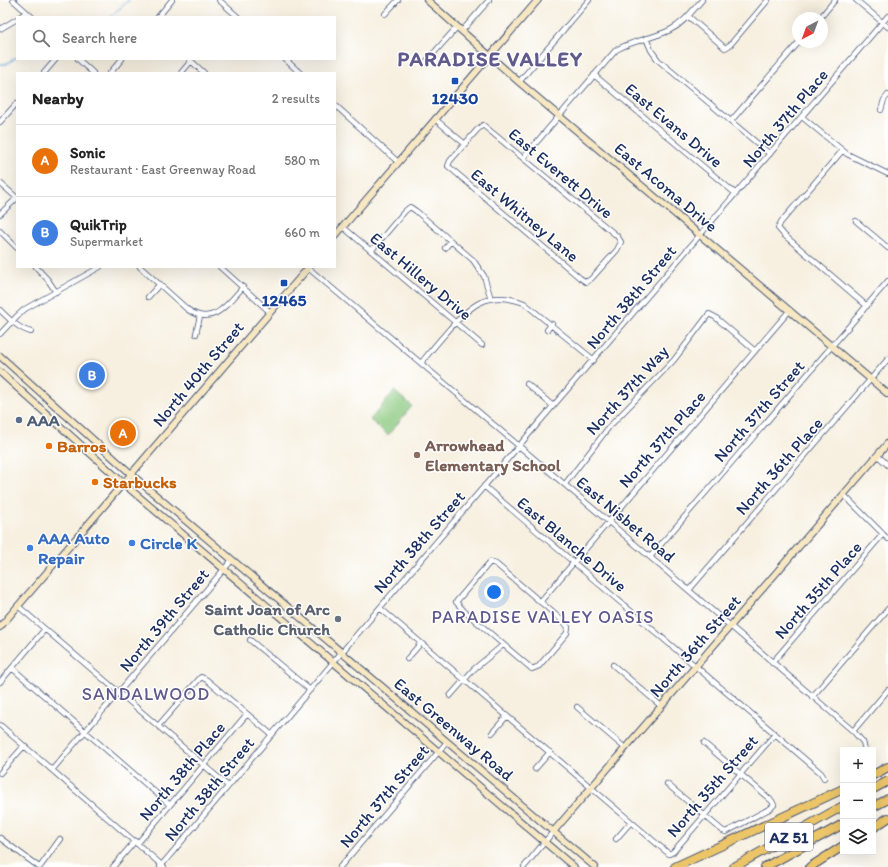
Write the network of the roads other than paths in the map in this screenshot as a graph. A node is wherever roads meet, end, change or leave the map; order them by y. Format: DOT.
graph roads {
  1 [pos="13,0"];
  2 [pos="172,0"];
  3 [pos="219,0"];
  4 [pos="398,0"];
  5 [pos="427,0"];
  6 [pos="489,0"];
  7 [pos="538,0"];
  8 [pos="589,0"];
  9 [pos="702,0"];
  10 [pos="768,0"];
  11 [pos="835,0"];
  12 [pos="856,0"];
  13 [pos="26,12"];
  14 [pos="825,12"];
  15 [pos="385,14"];
  16 [pos="21,16"];
  17 [pos="31,16"];
  18 [pos="159,16"];
  19 [pos="237,16"];
  20 [pos="688,16"];
  21 [pos="888,16"];
  22 [pos="16,21"];
  23 [pos="883,22"];
  24 [pos="888,27"];
  25 [pos="0,29"];
  26 [pos="459,29"];
  27 [pos="646,38"];
  28 [pos="794,48"];
  29 [pos="489,56"];
  30 [pos="55,60"];
  31 [pos="79,60"];
  32 [pos="121,60"];
  33 [pos="190,60"];
  34 [pos="286,60"];
  35 [pos="425,63"];
  36 [pos="45,72"];
  37 [pos="92,72"];
  38 [pos="111,72"];
  39 [pos="182,72"];
  40 [pos="203,72"];
  41 [pos="299,72"];
  42 [pos="594,75"];
  43 [pos="519,82"];
  44 [pos="888,95"];
  45 [pos="16,104"];
  46 [pos="336,106"];
  47 [pos="881,110"];
  48 [pos="559,116"];
  49 [pos="802,117"];
  50 [pos="435,119"];
  51 [pos="732,121"];
  52 [pos="0,122"];
  53 [pos="465,144"];
  54 [pos="842,151"];
  55 [pos="770,154"];
  56 [pos="523,158"];
  57 [pos="398,162"];
  58 [pos="888,174"];
  59 [pos="0,183"];
  60 [pos="736,194"];
  61 [pos="16,197"];
  62 [pos="16,199"];
  63 [pos="0,214"];
  64 [pos="856,221"];
  65 [pos="343,227"];
  66 [pos="0,231"];
  67 [pos="336,235"];
  68 [pos="700,235"];
  69 [pos="451,241"];
  70 [pos="16,247"];
  71 [pos="445,248"];
  72 [pos="888,248"];
  73 [pos="371,251"];
  74 [pos="37,268"];
  75 [pos="98,268"];
  76 [pos="141,268"];
  77 [pos="221,268"];
  78 [pos="307,268"];
  79 [pos="309,268"];
  80 [pos="586,282"];
  81 [pos="888,282"];
  82 [pos="160,284"];
  83 [pos="243,287"];
  84 [pos="56,292"];
  85 [pos="148,297"];
  86 [pos="491,299"];
  87 [pos="867,306"];
  88 [pos="0,310"];
  89 [pos="790,310"];
  90 [pos="270,312"];
  91 [pos="200,316"];
  92 [pos="12,321"];
  93 [pos="455,322"];
  94 [pos="552,324"];
  95 [pos="547,330"];
  96 [pos="31,332"];
  97 [pos="0,334"];
  98 [pos="196,334"];
  99 [pos="482,345"];
  100 [pos="832,346"];
  101 [pos="755,351"];
  102 [pos="0,356"];
  103 [pos="594,360"];
  104 [pos="888,360"];
  105 [pos="421,363"];
  106 [pos="0,372"];
  107 [pos="871,380"];
  108 [pos="527,384"];
  109 [pos="888,394"];
  110 [pos="553,406"];
  111 [pos="888,443"];
  112 [pos="519,446"];
  113 [pos="877,455"];
  114 [pos="888,465"];
  115 [pos="131,475"];
  116 [pos="124,484"];
  117 [pos="565,484"];
  118 [pos="484,486"];
  119 [pos="844,494"];
  120 [pos="609,522"];
  121 [pos="883,534"];
  122 [pos="888,539"];
  123 [pos="650,557"];
  124 [pos="232,560"];
  125 [pos="574,563"];
  126 [pos="224,569"];
  127 [pos="689,590"];
  128 [pos="540,602"];
  129 [pos="18,606"];
  130 [pos="380,608"];
  131 [pos="888,609"];
  132 [pos="294,612"];
  133 [pos="286,622"];
  134 [pos="0,627"];
  135 [pos="730,627"];
  136 [pos="45,629"];
  137 [pos="250,640"];
  138 [pos="421,643"];
  139 [pos="503,644"];
  140 [pos="342,652"];
  141 [pos="407,659"];
  142 [pos="334,662"];
  143 [pos="772,663"];
  144 [pos="612,665"];
  145 [pos="696,666"];
  146 [pos="12,668"];
  147 [pos="464,679"];
  148 [pos="0,682"];
  149 [pos="310,690"];
  150 [pos="888,691"];
  151 [pos="119,693"];
  152 [pos="450,696"];
  153 [pos="812,697"];
  154 [pos="661,706"];
  155 [pos="577,707"];
  156 [pos="247,714"];
  157 [pos="507,716"];
  158 [pos="0,725"];
  159 [pos="158,726"];
  160 [pos="853,731"];
  161 [pos="86,732"];
  162 [pos="492,733"];
  163 [pos="775,734"];
  164 [pos="272,735"];
  165 [pos="447,742"];
  166 [pos="704,742"];
  167 [pos="24,746"];
  168 [pos="864,747"];
  169 [pos="625,748"];
  170 [pos="439,751"];
  171 [pos="550,752"];
  172 [pos="204,765"];
  173 [pos="888,767"];
  174 [pos="535,769"];
  175 [pos="52,770"];
  176 [pos="0,773"];
  177 [pos="876,773"];
  178 [pos="740,774"];
  179 [pos="824,778"];
  180 [pos="888,781"];
  181 [pos="667,784"];
  182 [pos="228,786"];
  183 [pos="876,787"];
  184 [pos="591,788"];
  185 [pos="840,790"];
  186 [pos="888,799"];
  187 [pos="170,805"];
  188 [pos="876,806"];
  189 [pos="840,808"];
  190 [pos="704,816"];
  191 [pos="888,818"];
  192 [pos="631,822"];
  193 [pos="840,826"];
  194 [pos="876,826"];
  195 [pos="553,832"];
  196 [pos="0,838"];
  197 [pos="60,839"];
  198 [pos="616,839"];
  199 [pos="545,841"];
  200 [pos="136,842"];
  201 [pos="840,848"];
  202 [pos="162,866"];
  203 [pos="39,867"];
  204 [pos="113,867"];
  205 [pos="340,867"];
  206 [pos="524,867"];
  207 [pos="574,867"];
  208 [pos="595,867"];
  209 [pos="675,867"];
  210 [pos="734,867"];
  211 [pos="765,867"];
  212 [pos="810,867"];
  1 -- 13 [label="street"];
  2 -- 18 [label="street"];
  3 -- 19 [label="street"];
  4 -- 15 [label="street"];
  5 -- 26 [label="main road, East Acoma Drive"];
  6 -- 26 [label="street"];
  7 -- 29 [label="main road"];
  8 -- 43 [label="street"];
  9 -- 20 [label="street"];
  10 -- 20 [label="street"];
  11 -- 14 [label="street"];
  12 -- 23 [label="street"];
  13 -- 16 [label="street"];
  13 -- 17 [label="street"];
  20 -- 27 [label="street"];
  21 -- 23 [label="street, North 37th Place"];
  22 -- 25 [label="street"];
  23 -- 24 [label="street"];
  23 -- 49 [label="street, North 37th Place"];
  26 -- 29 [label="main road, East Acoma Drive"];
  26 -- 35 [label="street"];
  27 -- 42 [label="street"];
  27 -- 51 [label="street"];
  28 -- 51 [label="street"];
  29 -- 43 [label="main road, East Acoma Drive"];
  29 -- 50 [label="main road"];
  30 -- 36 [label="street"];
  31 -- 37 [label="street"];
  32 -- 38 [label="street"];
  33 -- 39 [label="street"];
  33 -- 40 [label="street"];
  34 -- 41 [label="street"];
  42 -- 48 [label="street"];
  42 -- 60 [label="street, East Evans Drive"];
  43 -- 48 [label="main road, East Acoma Drive"];
  44 -- 47 [label="street"];
  45 -- 52 [label="street"];
  46 -- 57 [label="street"];
  48 -- 56 [label="street"];
  48 -- 68 [label="main road, East Acoma Drive"];
  49 -- 54 [label="street"];
  49 -- 55 [label="street, North 37th Place"];
  50 -- 53 [label="street"];
  50 -- 57 [label="main road"];
  51 -- 55 [label="street"];
  53 -- 56 [label="street, East Everett Drive"];
  53 -- 80 [label="street, East Whitney Lane"];
  54 -- 58 [label="street"];
  54 -- 87 [label="street"];
  55 -- 60 [label="street, North 37th Place"];
  56 -- 80 [label="street, East Everett Drive"];
  57 -- 65 [label="main road"];
  59 -- 61 [label="street"];
  60 -- 68 [label="street, North 37th Place"];
  62 -- 63 [label="street"];
  64 -- 72 [label="street"];
  65 -- 67 [label="main road"];
  65 -- 73 [label="street, East Hillery Drive"];
  66 -- 70 [label="street"];
  68 -- 89 [label="main road, East Acoma Drive"];
  68 -- 103 [label="street, North 38th Street"];
  69 -- 71 [label="street"];
  69 -- 73 [label="street"];
  69 -- 86 [label="street"];
  73 -- 93 [label="street, East Hillery Drive"];
  74 -- 84 [label="street"];
  75 -- 84 [label="street"];
  76 -- 82 [label="street"];
  77 -- 83 [label="street"];
  78 -- 90 [label="main road, North 40th Street"];
  79 -- 105 [label="street, East Nisbet Road"];
  81 -- 87 [label="street, North 37th Street"];
  82 -- 85 [label="street"];
  82 -- 91 [label="street"];
  83 -- 90 [label="street"];
  83 -- 91 [label="street"];
  84 -- 92 [label="street"];
  86 -- 93 [label="street"];
  86 -- 94 [label="street"];
  87 -- 100 [label="street, North 37th Street"];
  88 -- 92 [label="street"];
  89 -- 100 [label="main road, East Acoma Drive"];
  89 -- 101 [label="street, North 37th Place"];
  90 -- 115 [label="main road, North 40th Street"];
  91 -- 98 [label="street"];
  92 -- 96 [label="street"];
  92 -- 97 [label="street"];
  93 -- 99 [label="street, East Hillery Drive"];
  93 -- 105 [label="street"];
  94 -- 95 [label="street"];
  94 -- 103 [label="street"];
  100 -- 107 [label="main road, East Acoma Drive"];
  100 -- 123 [label="street, North 37th Street"];
  101 -- 117 [label="street, North 37th Way"];
  101 -- 120 [label="street, North 37th Place"];
  102 -- 115 [label="main road, East Greenway Road"];
  103 -- 110 [label="street, North 38th Street"];
  104 -- 107 [label="street, North 36th Place"];
  105 -- 112 [label="street, East Nisbet Road"];
  106 -- 116 [label="main road, East Greenway Road"];
  107 -- 109 [label="main road, East Acoma Drive"];
  107 -- 127 [label="street, North 36th Place"];
  108 -- 110 [label="street"];
  110 -- 112 [label="street, North 38th Street"];
  111 -- 113 [label="main road, North 36th Street"];
  112 -- 117 [label="street, East Nisbet Road"];
  112 -- 118 [label="street, North 38th Street"];
  113 -- 114 [label="street"];
  113 -- 119 [label="main road, North 36th Street"];
  115 -- 116 [label="main road, North 40th Street"];
  115 -- 124 [label="main road, East Greenway Road"];
  116 -- 126 [label="main road, East Greenway Road"];
  116 -- 129 [label="main road, North 40th Street"];
  117 -- 120 [label="street, East Nisbet Road"];
  118 -- 125 [label="street, East Blanche Drive"];
  118 -- 130 [label="street, North 38th Street"];
  119 -- 121 [label="street"];
  119 -- 135 [label="main road, North 36th Street"];
  120 -- 123 [label="street, East Nisbet Road"];
  120 -- 125 [label="street, North 37th Place"];
  121 -- 122 [label="street"];
  121 -- 143 [label="street, North 35th Place"];
  123 -- 127 [label="street, East Nisbet Road"];
  124 -- 126 [label="street, North 39th Street"];
  124 -- 132 [label="main road, East Greenway Road"];
  125 -- 128 [label="street, North 37th Place"];
  125 -- 145 [label="street, East Blanche Drive"];
  126 -- 133 [label="main road, East Greenway Road"];
  126 -- 151 [label="street, North 39th Street"];
  127 -- 135 [label="street, East Nisbet Road"];
  128 -- 139 [label="street"];
  128 -- 139 [label="street"];
  129 -- 134 [label="main road, North 40th Street"];
  129 -- 136 [label="street"];
  130 -- 138 [label="street"];
  130 -- 140 [label="street, North 38th Street"];
  131 -- 153 [label="street"];
  132 -- 133 [label="main road"];
  132 -- 140 [label="main road, East Greenway Road"];
  133 -- 142 [label="main road, East Greenway Road"];
  135 -- 143 [label="street, East Nisbet Road"];
  135 -- 145 [label="main road, North 36th Street"];
  136 -- 146 [label="street"];
  136 -- 151 [label="street"];
  137 -- 149 [label="street"];
  138 -- 141 [label="street"];
  138 -- 147 [label="street"];
  139 -- 147 [label="street"];
  140 -- 142 [label="street, North 38th Street"];
  140 -- 165 [label="main road, East Greenway Road"];
  142 -- 149 [label="street, North 38th Street"];
  142 -- 170 [label="main road, East Greenway Road"];
  143 -- 153 [label="street, East Nisbet Road"];
  144 -- 154 [label="street"];
  145 -- 154 [label="main road, North 36th Street"];
  145 -- 163 [label="street, East Blanche Drive"];
  146 -- 148 [label="street"];
  146 -- 161 [label="street"];
  147 -- 152 [label="street"];
  147 -- 157 [label="street"];
  149 -- 164 [label="street, North 38th Street"];
  150 -- 160 [label="street"];
  151 -- 159 [label="street"];
  151 -- 161 [label="street, North 39th Street"];
  153 -- 160 [label="street, East Nisbet Road"];
  154 -- 169 [label="main road, North 36th Street"];
  155 -- 169 [label="street"];
  156 -- 159 [label="street"];
  156 -- 164 [label="street"];
  156 -- 172 [label="street, North 38th Place"];
  157 -- 162 [label="street"];
  157 -- 171 [label="street"];
  158 -- 167 [label="street"];
  159 -- 172 [label="street"];
  160 -- 168 [label="street, East Nisbet Road"];
  161 -- 175 [label="street, North 39th Street"];
  161 -- 187 [label="street"];
  163 -- 178 [label="street, North 35th Street"];
  163 -- 179 [label="street, East Blanche Drive"];
  164 -- 182 [label="street, North 38th Street"];
  165 -- 170 [label="street, North 37th Street"];
  165 -- 195 [label="main road, East Greenway Road"];
  166 -- 178 [label="street"];
  167 -- 175 [label="street"];
  167 -- 176 [label="street"];
  169 -- 184 [label="main road, North 36th Street"];
  170 -- 199 [label="main road, East Greenway Road"];
  170 -- 205 [label="street, North 37th Street"];
  171 -- 174 [label="street"];
  171 -- 184 [label="street"];
  172 -- 182 [label="street"];
  172 -- 187 [label="street, North 38th Place"];
  173 -- 177 [label="highway"];
  175 -- 200 [label="street"];
  178 -- 190 [label="street, North 35th Street"];
  178 -- 190 [label="street"];
  180 -- 183 [label="highway"];
  181 -- 190 [label="street"];
  182 -- 202 [label="street, North 38th Street"];
  184 -- 192 [label="street"];
  184 -- 195 [label="main road, North 36th Street"];
  185 -- 209 [label="highway"];
  186 -- 188 [label="highway"];
  187 -- 200 [label="street, North 38th Place"];
  189 -- 210 [label="highway, AZ 51"];
  190 -- 192 [label="street, North 35th Street"];
  191 -- 194 [label="highway"];
  192 -- 198 [label="street"];
  193 -- 211 [label="highway, AZ 51"];
  195 -- 199 [label="street, North 36th Street"];
  195 -- 208 [label="main road, East Greenway Road"];
  196 -- 203 [label="street"];
  197 -- 203 [label="street"];
  199 -- 206 [label="street, North 36th Street"];
  199 -- 207 [label="main road, East Greenway Road"];
  200 -- 202 [label="street"];
  200 -- 204 [label="street, North 38th Place"];
  201 -- 212 [label="highway"];
}
